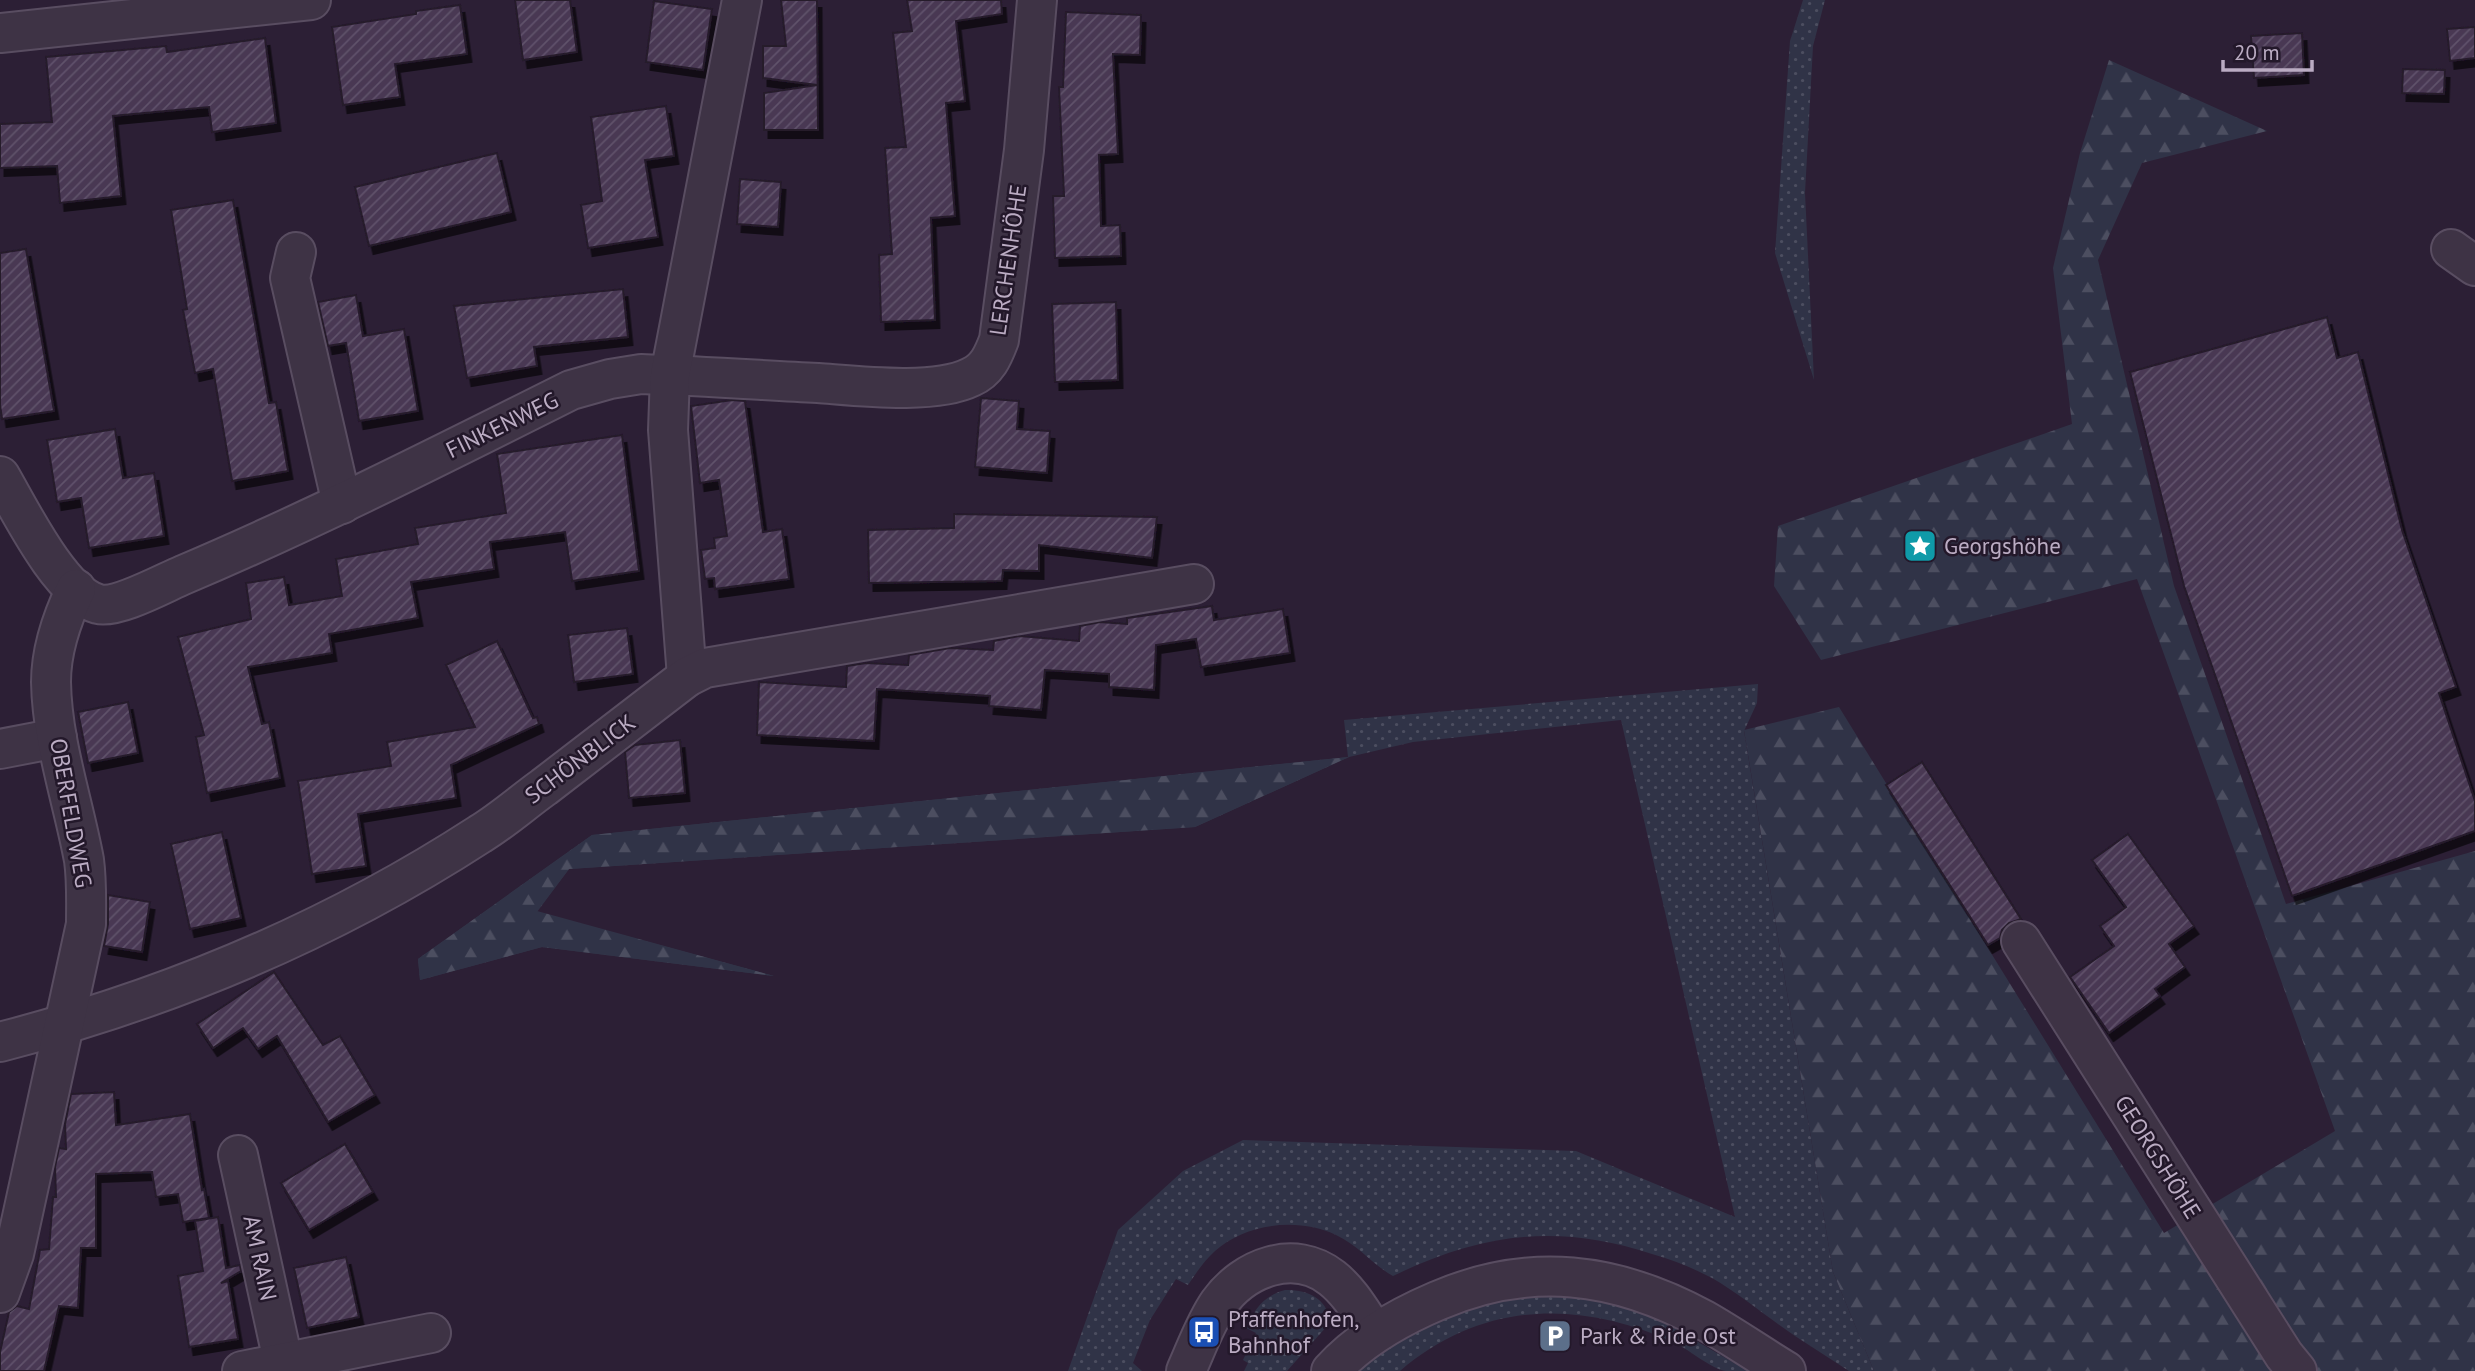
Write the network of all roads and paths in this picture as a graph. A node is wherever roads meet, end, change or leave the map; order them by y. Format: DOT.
graph roads {
  1 [pos="311,0"];
  2 [pos="742,0"];
  3 [pos="1037,0"];
  4 [pos="0,33"];
  5 [pos="296,252"];
  6 [pos="670,375"];
  7 [pos="0,476"];
  8 [pos="342,504"];
  9 [pos="1194,584"];
  10 [pos="76,589"];
  11 [pos="687,677"];
  12 [pos="57,738"];
  13 [pos="0,749"];
  14 [pos="2021,941"];
  15 [pos="64,1026"];
  16 [pos="0,1042"];
  17 [pos="238,1155"];
  18 [pos="0,1293"];
  19 [pos="430,1333"];
  20 [pos="1375,1333"];
  21 [pos="283,1361"];
  22 [pos="242,1371"];
  23 [pos="1186,1371"];
  24 [pos="1331,1371"];
  25 [pos="1786,1371"];
  26 [pos="2297,1371"];
  1 -- 4 [label="street"];
  2 -- 6 [label="street"];
  3 -- 6 [label="street, LERCHENHÖHE"];
  5 -- 8 [label="street"];
  6 -- 8 [label="street, FINKENWEG"];
  6 -- 11 [label="street"];
  7 -- 10 [label="street"];
  8 -- 10 [label="street, FINKENWEG"];
  9 -- 11 [label="street, SCHÖNBLICK"];
  10 -- 12 [label="street, OBERFELDWEG"];
  11 -- 15 [label="street, SCHÖNBLICK"];
  12 -- 13 [label="street"];
  12 -- 15 [label="street, OBERFELDWEG"];
  14 -- 26 [label="street, GEORGSHÖHE"];
  15 -- 16 [label="street, SCHÖNBLICK"];
  15 -- 18 [label="street, OBERFELDWEG"];
  17 -- 21 [label="street, AM RAIN"];
  19 -- 21 [label="street"];
  20 -- 23 [label="street"];
  20 -- 24 [label="street"];
  20 -- 25 [label="street"];
  21 -- 22 [label="street"];
}
